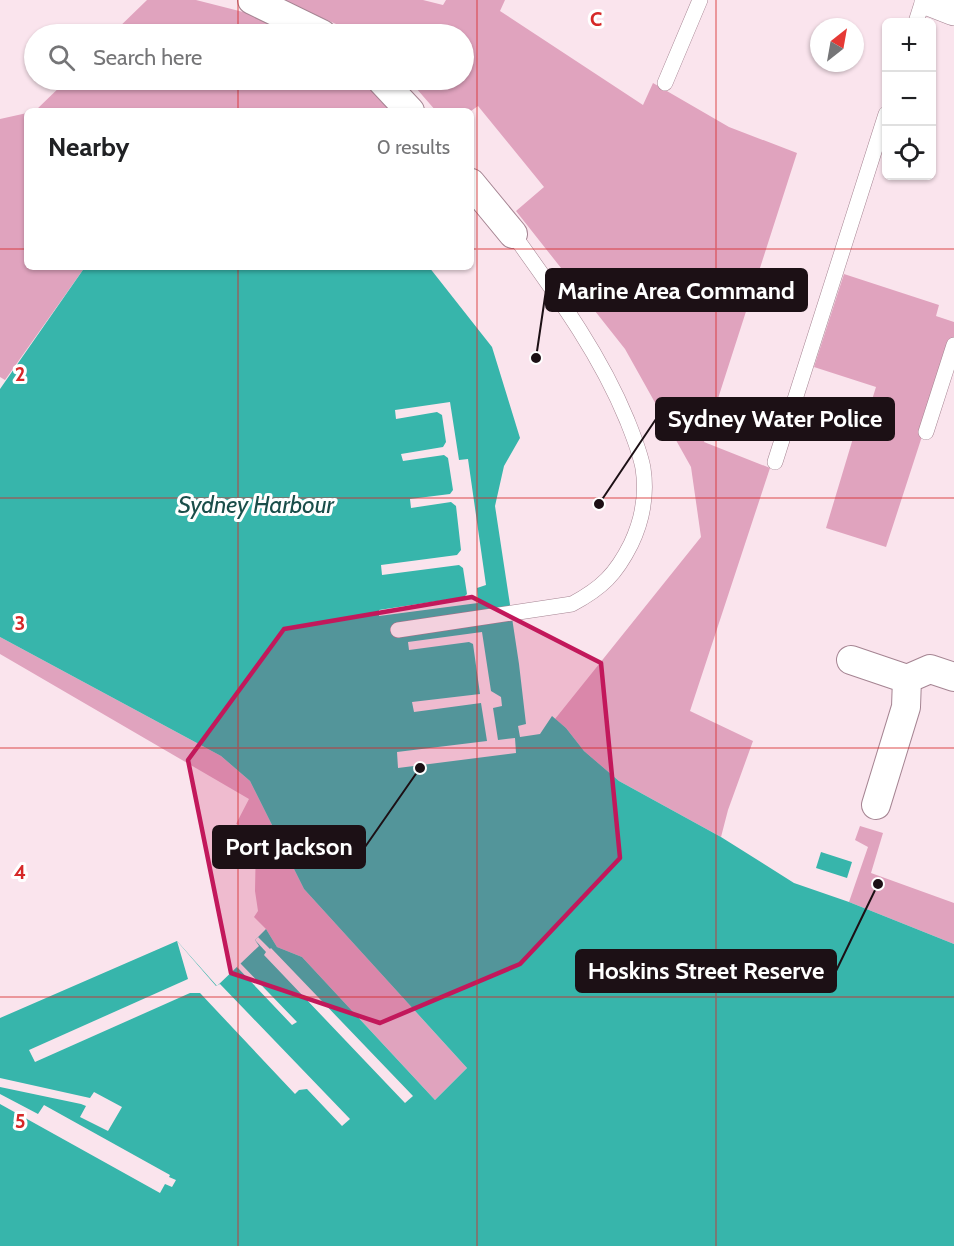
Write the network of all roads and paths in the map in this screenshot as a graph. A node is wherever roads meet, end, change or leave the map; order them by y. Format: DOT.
graph roads {
  1 [pos="252,0"];
  2 [pos="700,0"];
  3 [pos="923,0"];
  4 [pos="931,0"];
  5 [pos="954,9"];
  6 [pos="917,18"];
  7 [pos="301,24"];
  8 [pos="665,83"];
  9 [pos="390,90"];
  10 [pos="407,108"];
  11 [pos="882,126"];
  12 [pos="474,187"];
  13 [pos="513,234"];
  14 [pos="954,345"];
  15 [pos="926,432"];
  16 [pos="775,462"];
  17 [pos="398,630"];
  18 [pos="851,660"];
  19 [pos="954,677"];
  20 [pos="907,679"];
  21 [pos="876,806"];
  1 -- 7 [label="street"];
  2 -- 8 [label="lane"];
  3 -- 6 [label="lane"];
  4 -- 5 [label="street"];
  9 -- 10 [label="street"];
  11 -- 16 [label="lane"];
  12 -- 13 [label="street"];
  13 -- 17 [label="lane"];
  14 -- 15 [label="lane"];
  18 -- 20 [label="street"];
  19 -- 20 [label="street"];
  20 -- 21 [label="street"];
}
